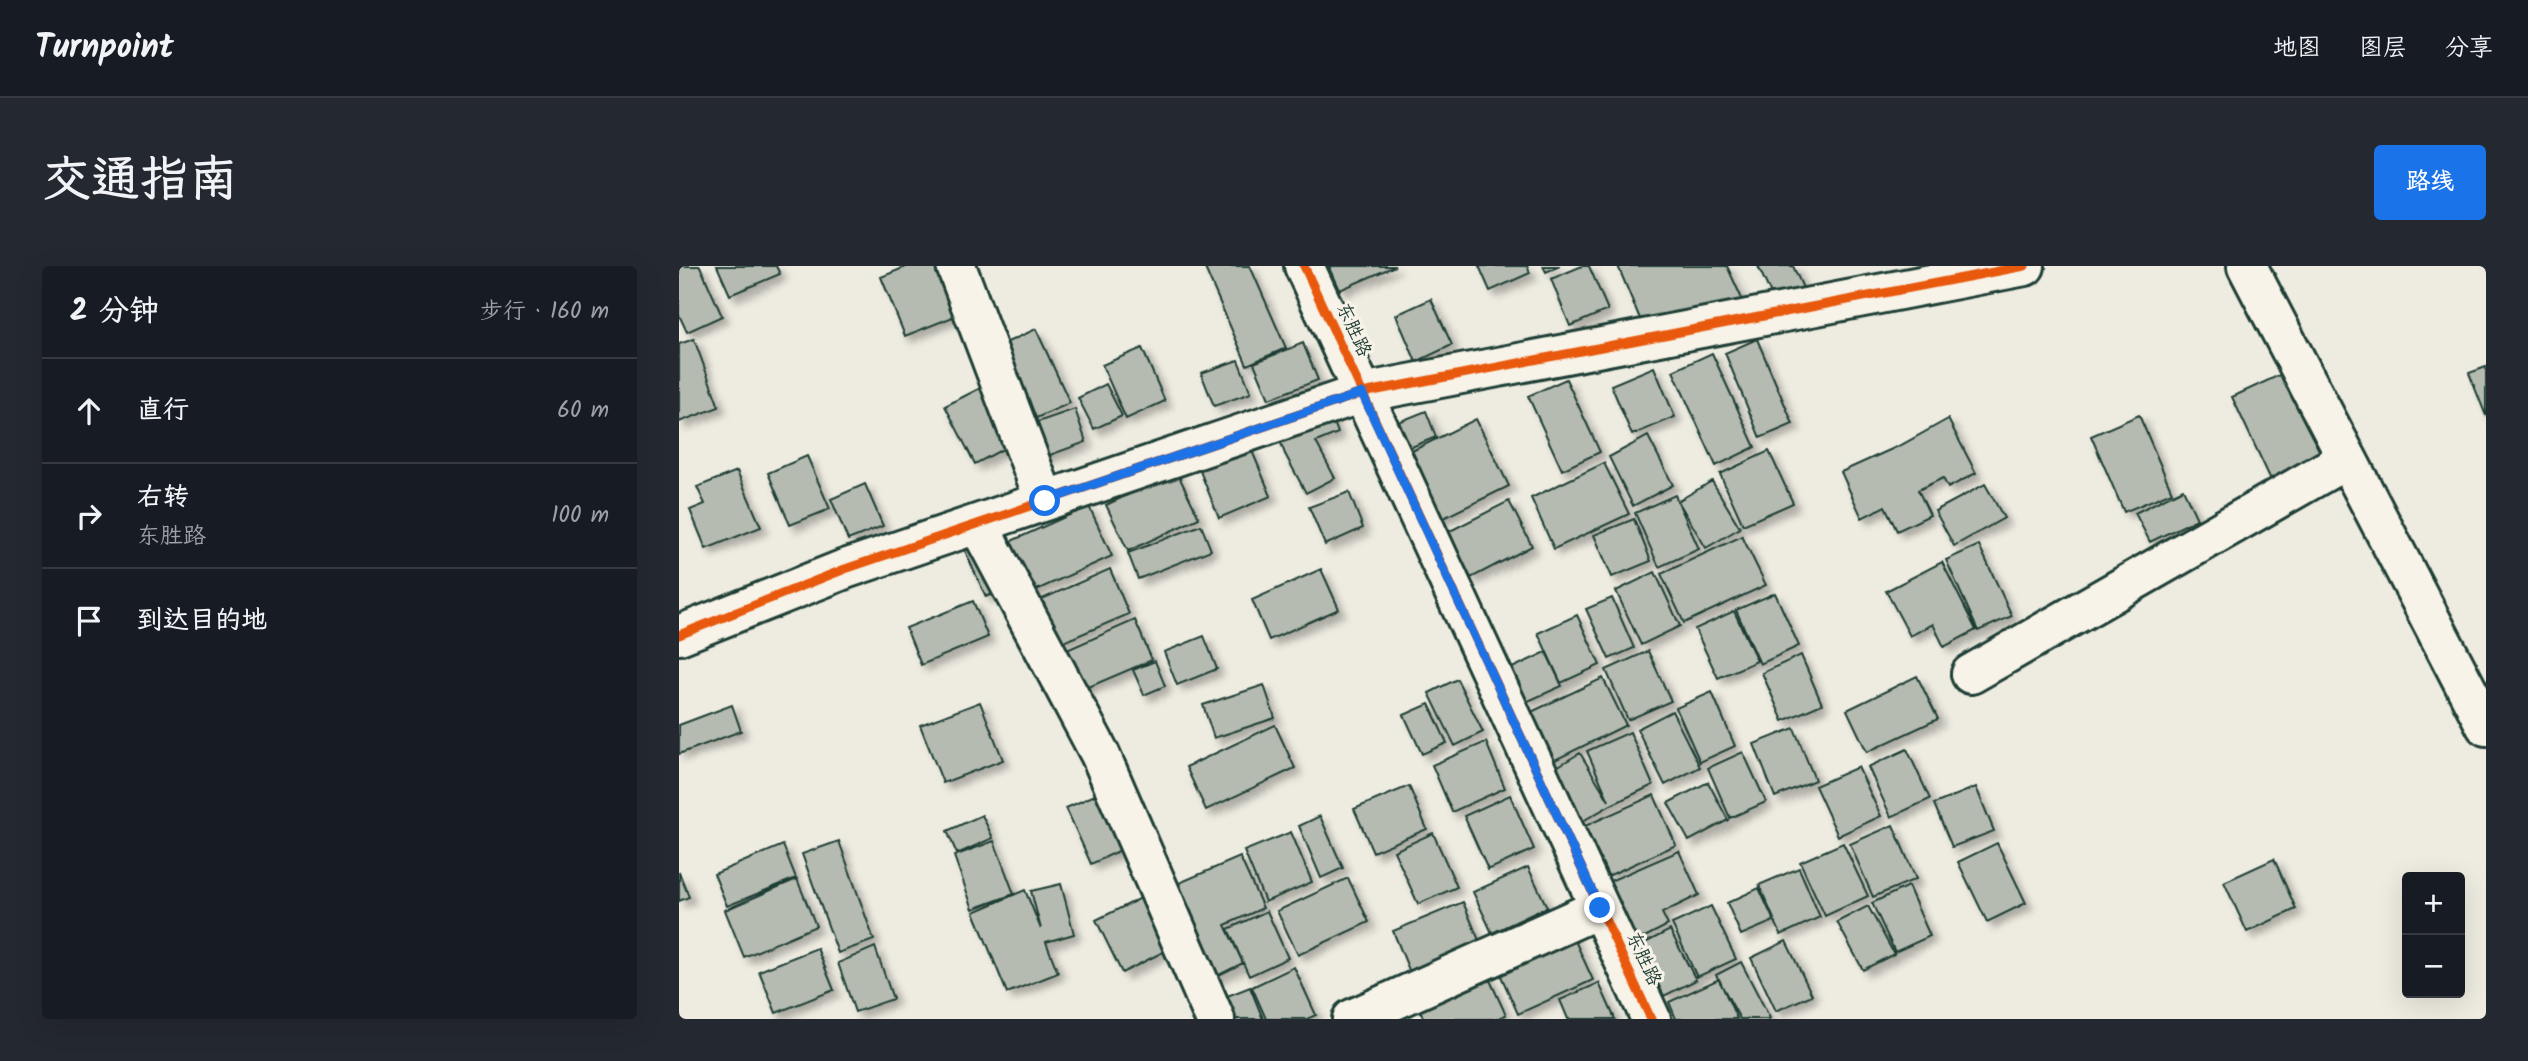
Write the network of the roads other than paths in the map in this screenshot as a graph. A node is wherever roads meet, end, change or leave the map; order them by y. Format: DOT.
graph roads {
  1 [pos="956,266"];
  2 [pos="1304,266"];
  3 [pos="2025,266"];
  4 [pos="2247,266"];
  5 [pos="1362,393"];
  6 [pos="2347,459"];
  7 [pos="1045,501"];
  8 [pos="978,524"];
  9 [pos="679,635"];
  10 [pos="1971,674"];
  11 [pos="2486,726"];
  12 [pos="1600,908"];
  13 [pos="1215,1019"];
  14 [pos="1352,1019"];
  15 [pos="1651,1019"];
  1 -- 7 [label="street"];
  2 -- 5 [label="street, 东胜路"];
  3 -- 5 [label="street"];
  4 -- 6 [label="street"];
  5 -- 7 [label="street"];
  5 -- 12 [label="street, 东胜路"];
  6 -- 10 [label="street"];
  6 -- 11 [label="street"];
  7 -- 8 [label="street"];
  8 -- 9 [label="street"];
  8 -- 13 [label="street"];
  12 -- 14 [label="street"];
  12 -- 15 [label="street, 东胜路"];
}
